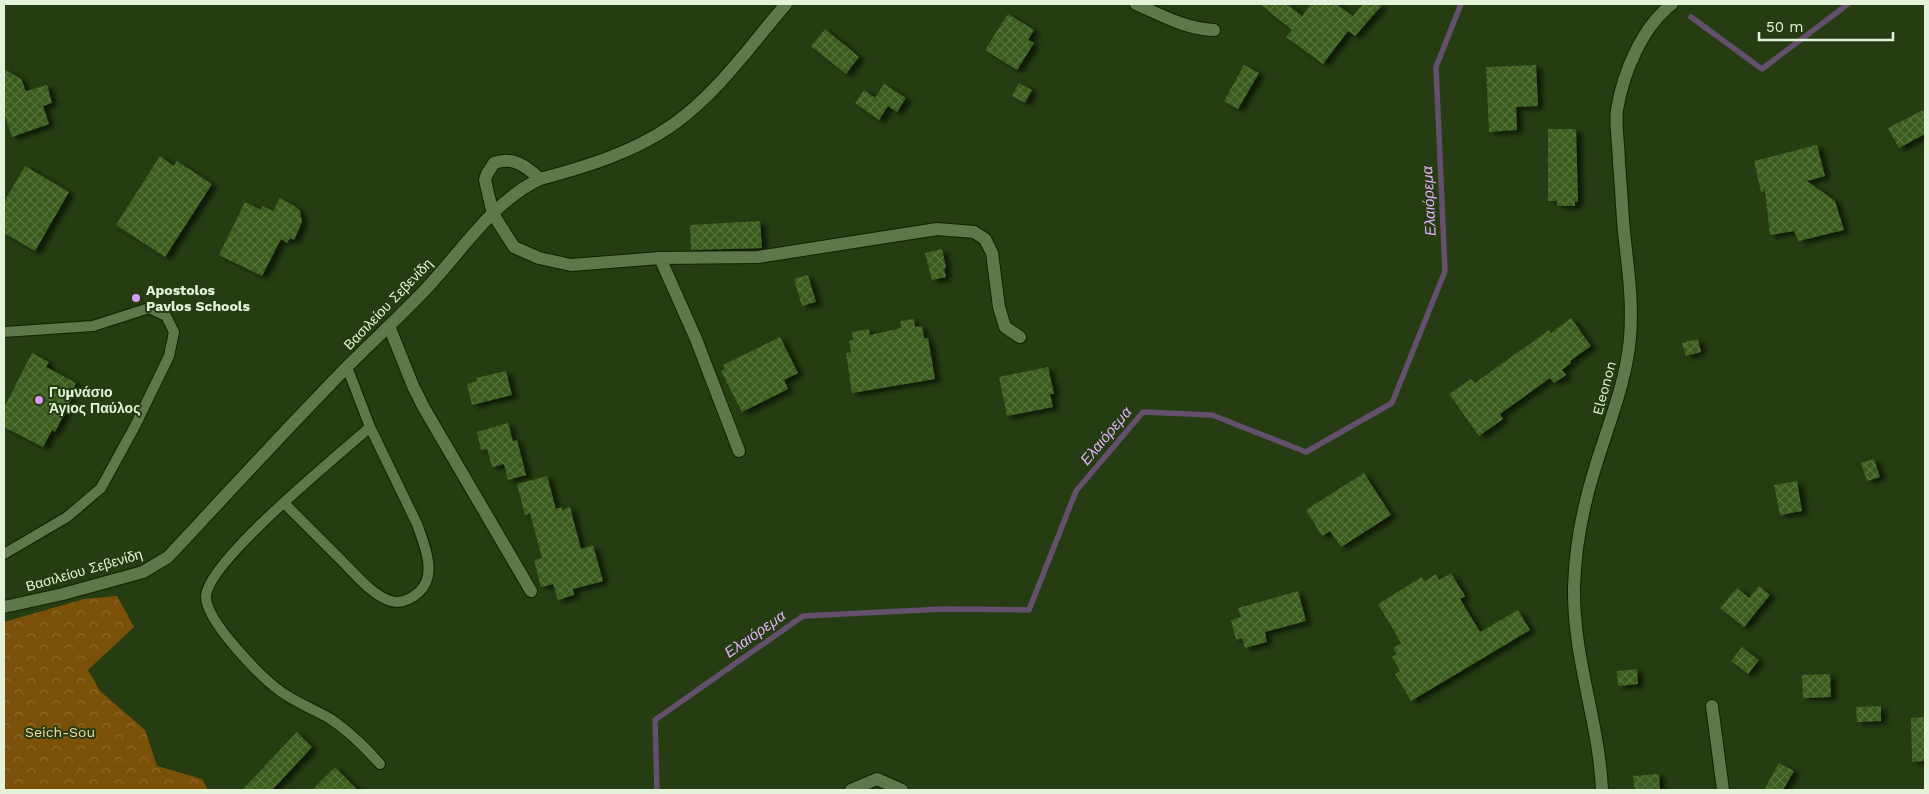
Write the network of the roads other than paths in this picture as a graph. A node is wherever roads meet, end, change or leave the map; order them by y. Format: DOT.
graph roads {
  1 [pos="786,4"];
  2 [pos="1136,4"];
  3 [pos="1672,4"];
  4 [pos="1214,30"];
  5 [pos="540,179"];
  6 [pos="493,214"];
  7 [pos="660,258"];
  8 [pos="389,326"];
  9 [pos="4,332"];
  10 [pos="1020,337"];
  11 [pos="347,367"];
  12 [pos="370,427"];
  13 [pos="740,451"];
  14 [pos="284,503"];
  15 [pos="4,554"];
  16 [pos="531,591"];
  17 [pos="4,607"];
  18 [pos="1712,706"];
  19 [pos="380,764"];
  20 [pos="851,790"];
  21 [pos="902,790"];
  22 [pos="1602,790"];
  23 [pos="1723,790"];
  1 -- 5 [label="street, Βασιλείου Σεβενίδη"];
  2 -- 4 [label="street"];
  3 -- 22 [label="street, Eleonon"];
  5 -- 6 [label="street, Βασιλείου Σεβενίδη"];
  5 -- 6 [label="street"];
  6 -- 7 [label="street"];
  6 -- 8 [label="street, Βασιλείου Σεβενίδη"];
  7 -- 10 [label="street"];
  7 -- 13 [label="street"];
  8 -- 11 [label="street, Βασιλείου Σεβενίδη"];
  8 -- 16 [label="street"];
  9 -- 15 [label="lane"];
  11 -- 12 [label="lane"];
  11 -- 17 [label="street, Βασιλείου Σεβενίδη"];
  12 -- 14 [label="lane"];
  12 -- 14 [label="lane"];
  14 -- 19 [label="lane"];
  18 -- 23 [label="street"];
  20 -- 21 [label="street"];
}
